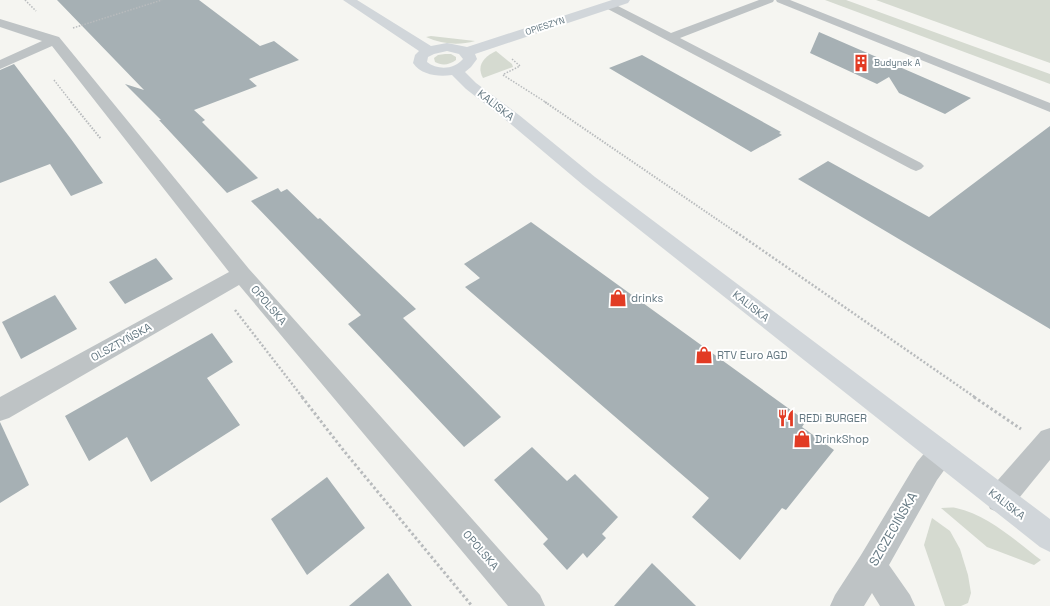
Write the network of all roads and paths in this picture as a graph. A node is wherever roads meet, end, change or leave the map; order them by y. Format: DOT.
graph roads {
  1 [pos="162,0"];
  2 [pos="349,0"];
  3 [pos="624,0"];
  4 [pos="769,0"];
  5 [pos="782,0"];
  6 [pos="608,5"];
  7 [pos="0,23"];
  8 [pos="670,38"];
  9 [pos="51,39"];
  10 [pos="429,51"];
  11 [pos="511,58"];
  12 [pos="460,61"];
  13 [pos="0,65"];
  14 [pos="52,76"];
  15 [pos="1050,108"];
  16 [pos="104,144"];
  17 [pos="916,166"];
  18 [pos="242,274"];
  19 [pos="232,306"];
  20 [pos="0,410"];
  21 [pos="1039,437"];
  22 [pos="941,453"];
  23 [pos="1000,499"];
  24 [pos="1050,537"];
  25 [pos="872,566"];
  26 [pos="472,606"];
  27 [pos="529,606"];
  28 [pos="846,606"];
  29 [pos="899,606"];
  1 -- 9 [label="path"];
  2 -- 10 [label="street"];
  3 -- 6 [label="street, OPIESZYN"];
  4 -- 8 [label="lane"];
  5 -- 15 [label="lane"];
  6 -- 8 [label="lane"];
  6 -- 12 [label="street, OPIESZYN"];
  7 -- 9 [label="street"];
  8 -- 17 [label="lane"];
  9 -- 13 [label="street"];
  9 -- 18 [label="street, OPOLSKA"];
  10 -- 12 [label="street"];
  10 -- 12 [label="street, OPIESZYN"];
  11 -- 21 [label="path"];
  12 -- 22 [label="street, KALISKA"];
  14 -- 16 [label="path"];
  18 -- 20 [label="street, OLSZTYŃSKA"];
  18 -- 27 [label="street, OPOLSKA"];
  19 -- 26 [label="path"];
  21 -- 23 [label="street"];
  22 -- 23 [label="street, KALISKA"];
  22 -- 25 [label="street, SZCZECIŃSKA"];
  23 -- 24 [label="street, KALISKA"];
  25 -- 28 [label="street, SZCZECIŃSKA"];
  25 -- 29 [label="street"];
}
